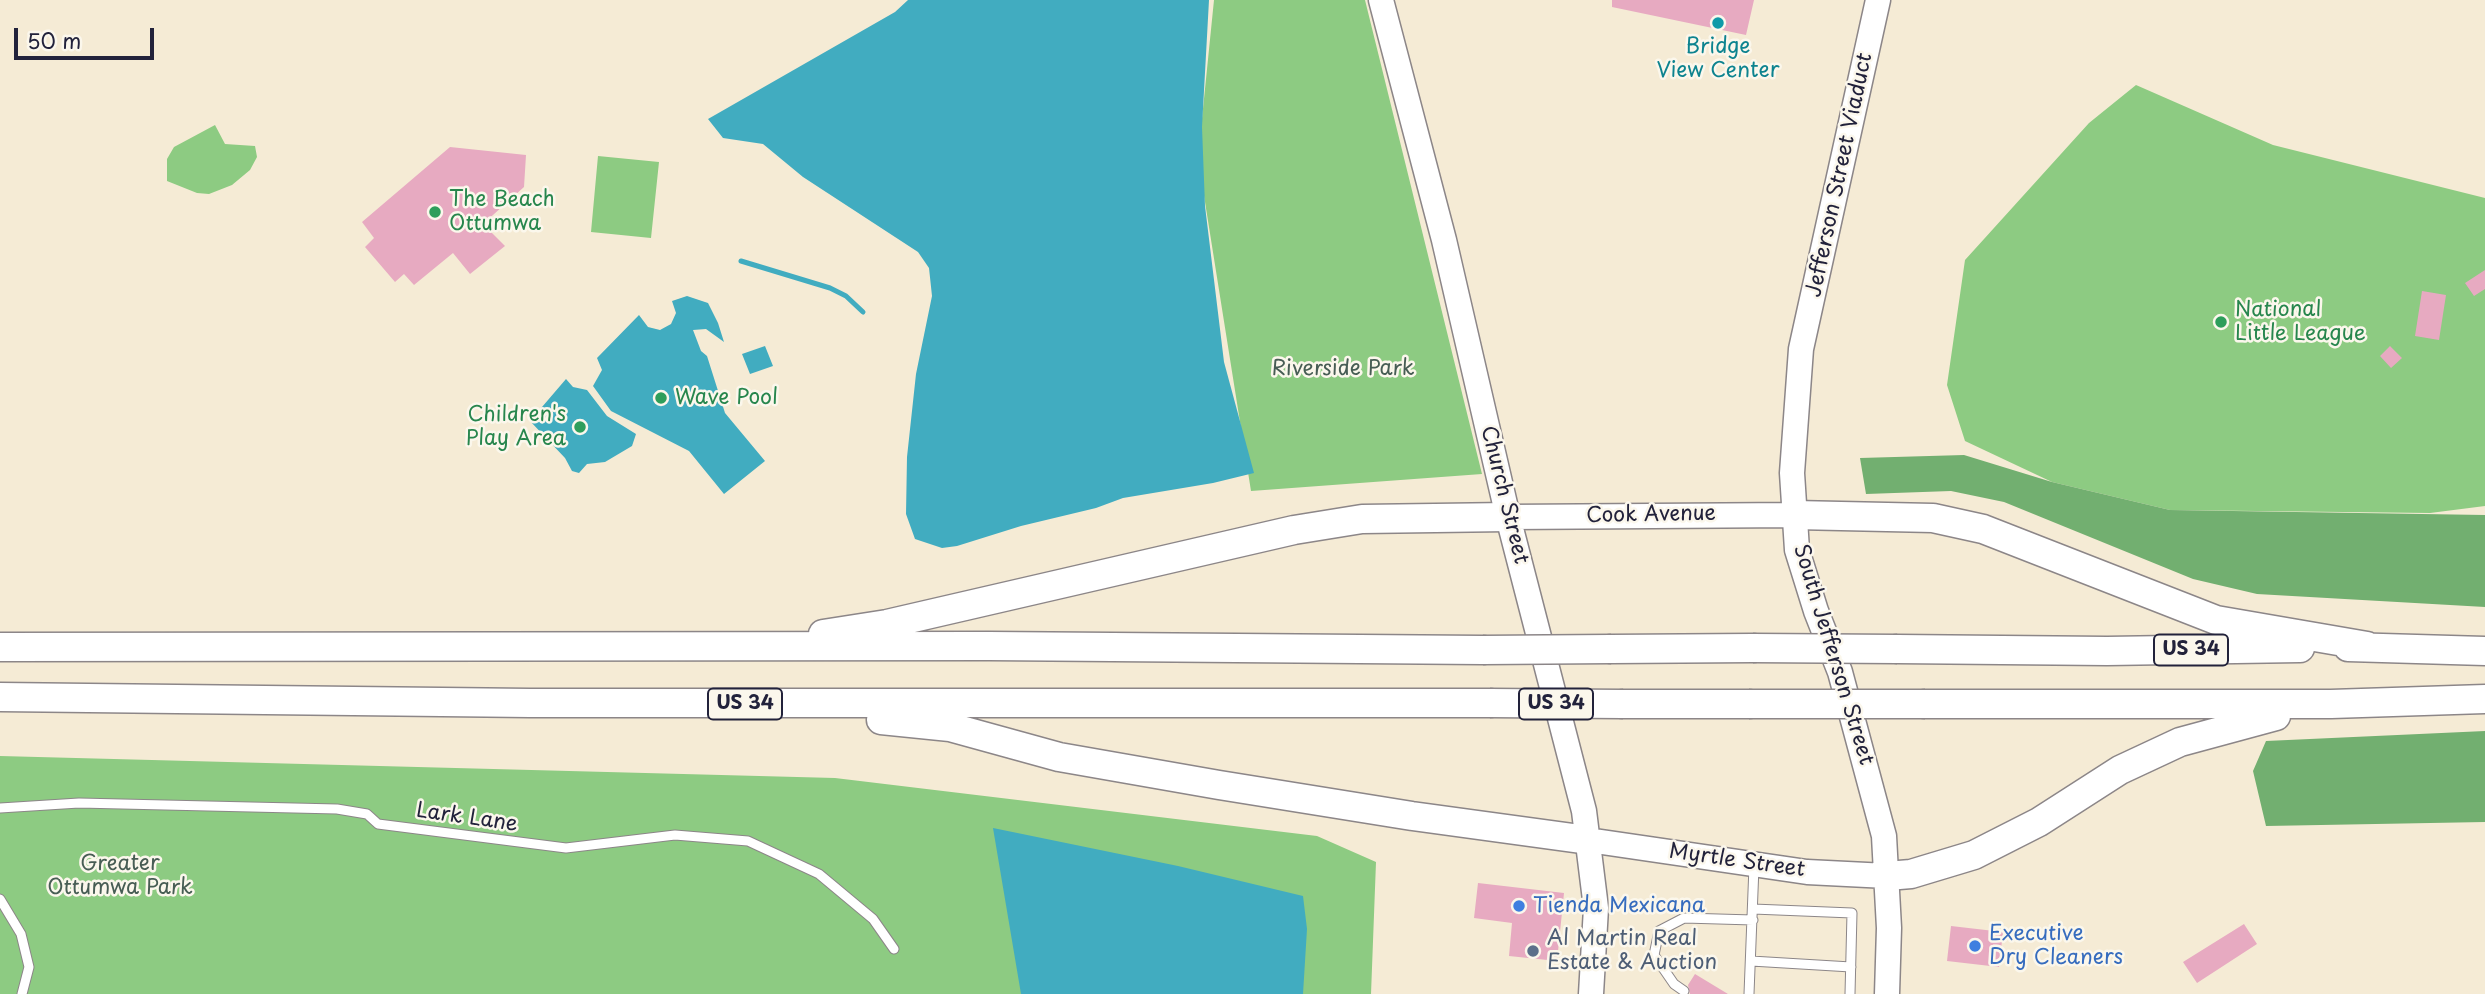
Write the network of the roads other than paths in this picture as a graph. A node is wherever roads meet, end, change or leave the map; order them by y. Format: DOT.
graph roads {
  1 [pos="1381,0"];
  2 [pos="1878,0"];
  3 [pos="1801,349"];
  4 [pos="1795,515"];
  5 [pos="1508,517"];
  6 [pos="2367,646"];
  7 [pos="0,647"];
  8 [pos="739,648"];
  9 [pos="2485,651"];
  10 [pos="0,697"];
  11 [pos="2485,699"];
  12 [pos="725,704"];
  13 [pos="2331,704"];
  14 [pos="0,807"];
  15 [pos="1588,840"];
  16 [pos="1754,864"];
  17 [pos="1887,876"];
  18 [pos="0,899"];
  19 [pos="1753,909"];
  20 [pos="1753,920"];
  21 [pos="894,949"];
  22 [pos="1751,961"];
  23 [pos="1851,967"];
  24 [pos="1684,991"];
  25 [pos="22,994"];
  26 [pos="1591,994"];
  27 [pos="1749,994"];
  28 [pos="1850,994"];
  29 [pos="1887,994"];
  1 -- 5 [label="main road, Church Street"];
  2 -- 3 [label="main road, Jefferson Street Viaduct"];
  3 -- 4 [label="main road, South Jefferson Street"];
  4 -- 5 [label="main road, Cook Avenue"];
  4 -- 6 [label="highway"];
  4 -- 17 [label="main road, South Jefferson Street"];
  5 -- 8 [label="highway"];
  5 -- 15 [label="main road, Church Street"];
  6 -- 8 [label="highway, US 34, bridge"];
  6 -- 9 [label="highway, US 34"];
  7 -- 8 [label="highway, US 34"];
  10 -- 12 [label="highway, US 34"];
  11 -- 13 [label="highway, US 34"];
  12 -- 13 [label="highway, US 34, bridge"];
  12 -- 15 [label="highway"];
  13 -- 17 [label="highway"];
  14 -- 21 [label="lane, Lark Lane"];
  15 -- 16 [label="main road, Myrtle Street"];
  15 -- 26 [label="main road, Church Street"];
  16 -- 17 [label="main road, Myrtle Street"];
  16 -- 19 [label="lane"];
  17 -- 29 [label="main road, South Jefferson Street"];
  18 -- 25 [label="lane"];
  19 -- 20 [label="lane"];
  19 -- 23 [label="lane"];
  20 -- 22 [label="lane"];
  20 -- 24 [label="lane"];
  22 -- 23 [label="lane"];
  22 -- 27 [label="lane"];
  23 -- 28 [label="lane"];
}
